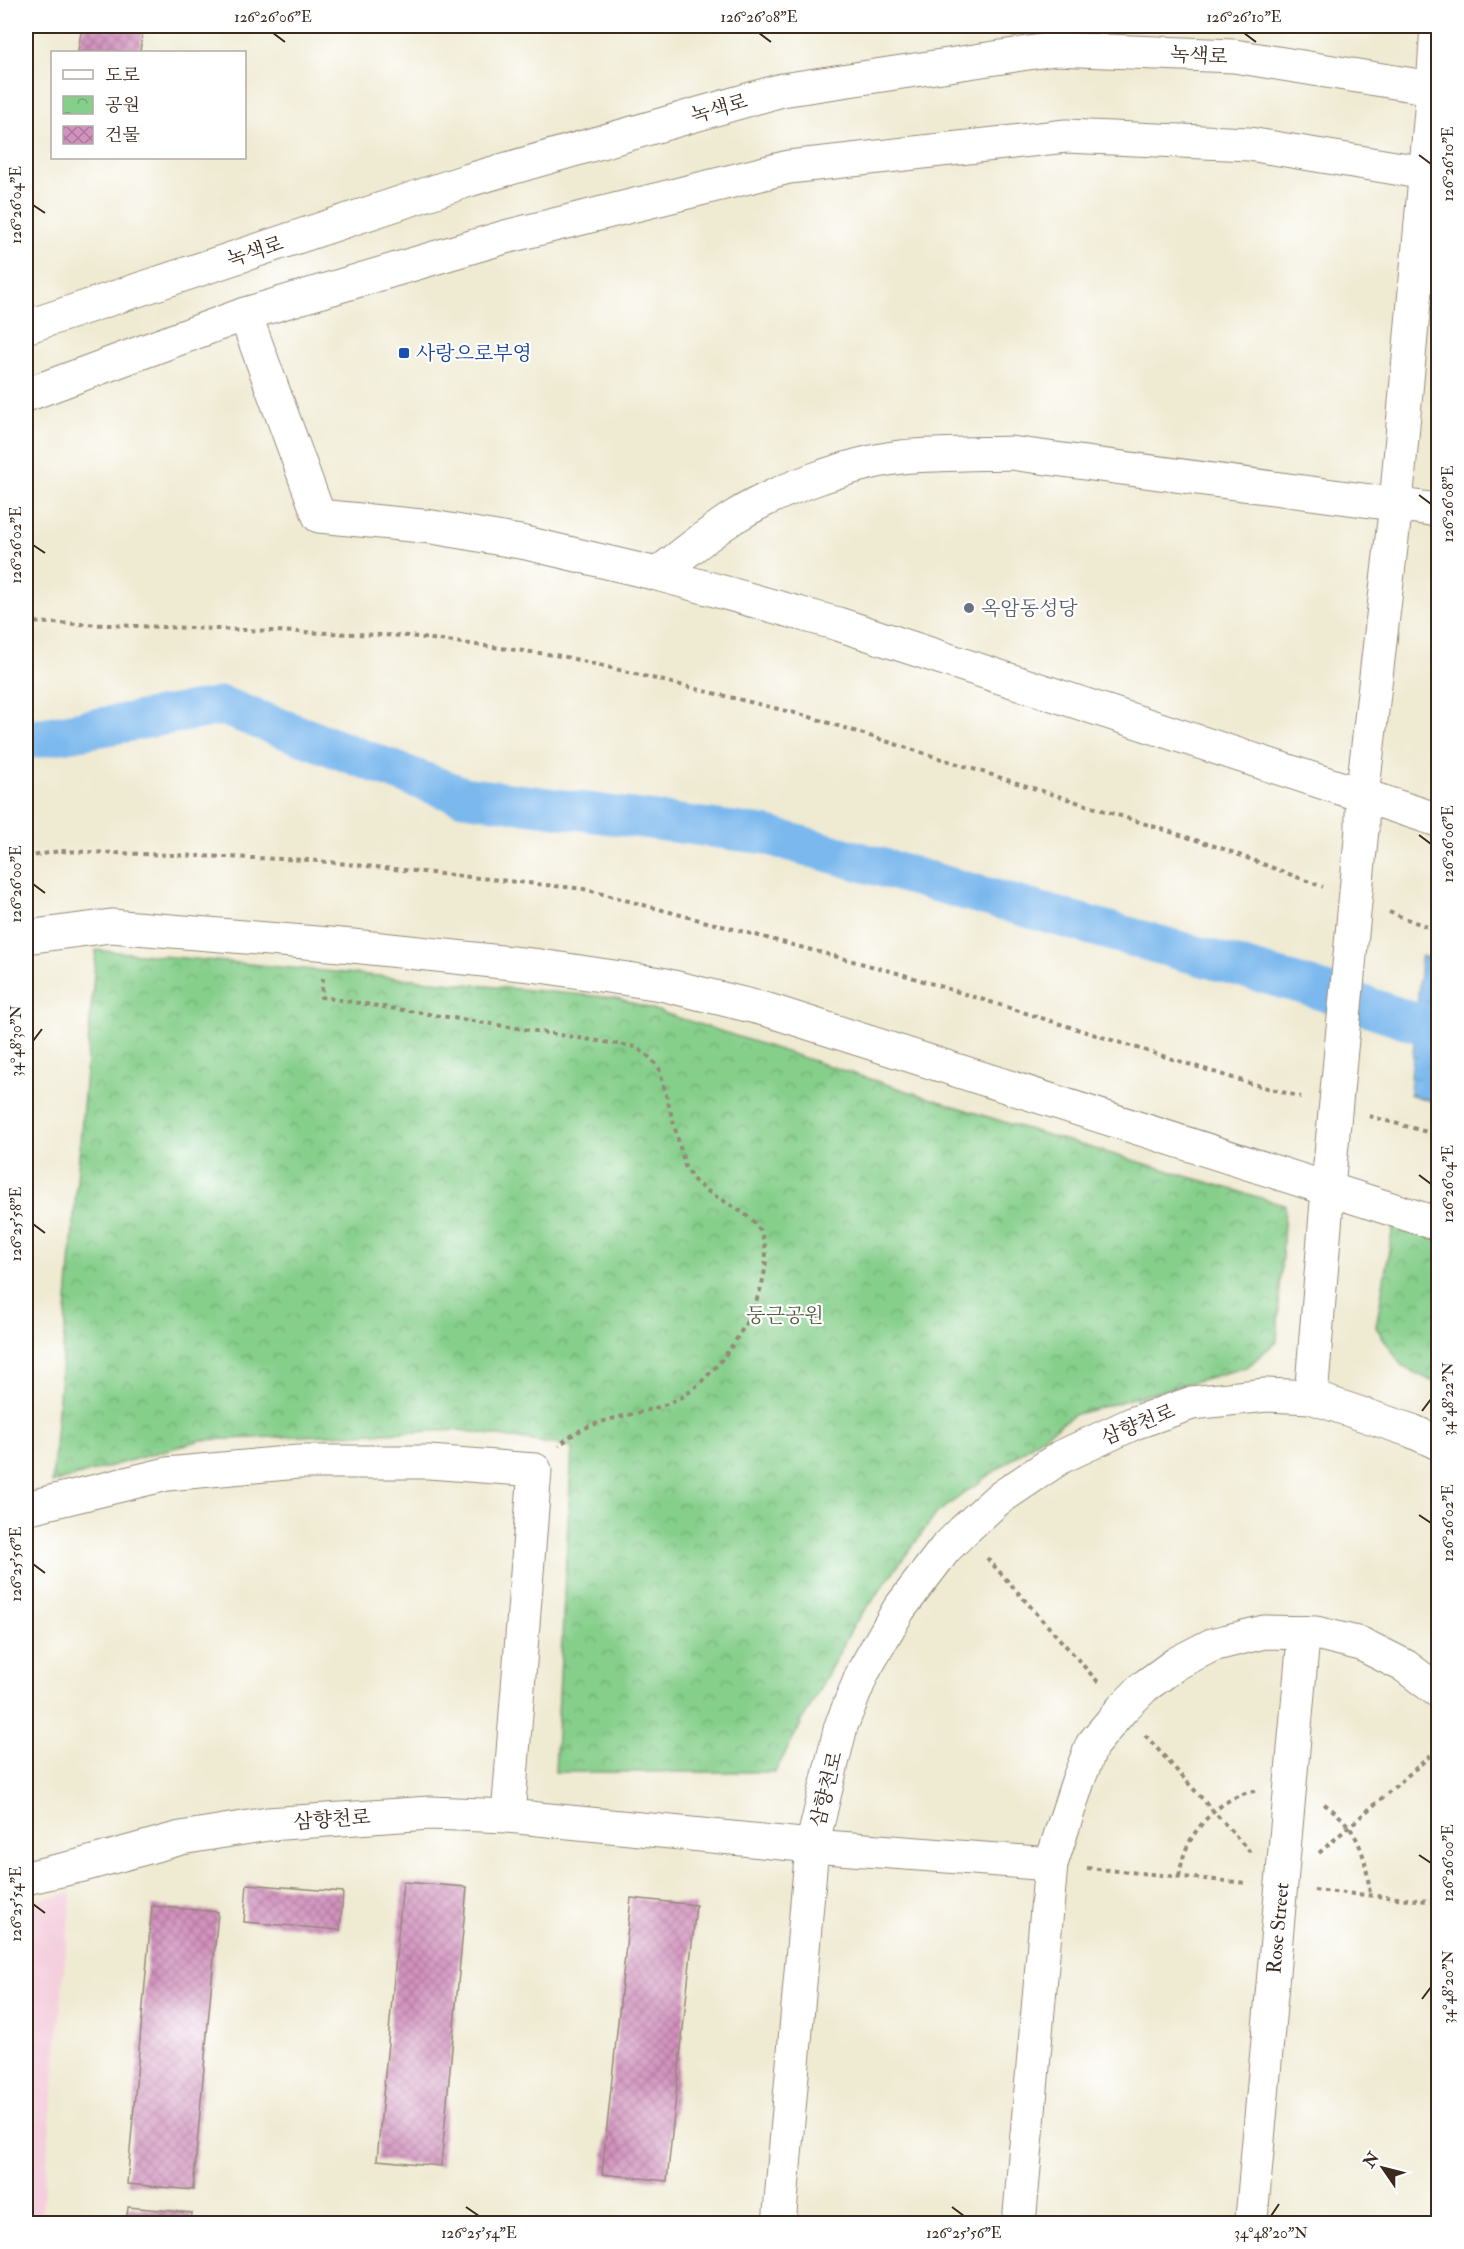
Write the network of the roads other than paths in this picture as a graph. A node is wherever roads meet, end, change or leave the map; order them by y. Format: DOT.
graph roads {
  1 [pos="1437,26"];
  2 [pos="1436,88"];
  3 [pos="1432,174"];
  4 [pos="245,314"];
  5 [pos="26,327"];
  6 [pos="26,395"];
  7 [pos="1396,504"];
  8 [pos="1438,510"];
  9 [pos="657,574"];
  10 [pos="1362,797"];
  11 [pos="1438,820"];
  12 [pos="26,937"];
  13 [pos="1328,1178"];
  14 [pos="1438,1224"];
  15 [pos="1311,1397"];
  16 [pos="1438,1443"];
  17 [pos="26,1508"];
  18 [pos="1304,1632"];
  19 [pos="1438,1691"];
  20 [pos="508,1816"];
  21 [pos="812,1846"];
  22 [pos="1052,1864"];
  23 [pos="26,1878"];
  24 [pos="779,2223"];
  25 [pos="1019,2223"];
  26 [pos="1251,2223"];
  1 -- 2 [label="street"];
  2 -- 3 [label="street"];
  2 -- 5 [label="street, 녹색로"];
  3 -- 4 [label="street"];
  3 -- 7 [label="street"];
  4 -- 6 [label="street"];
  4 -- 9 [label="street"];
  7 -- 8 [label="street"];
  7 -- 9 [label="street"];
  7 -- 10 [label="street"];
  9 -- 10 [label="street"];
  10 -- 11 [label="street"];
  10 -- 13 [label="street, bridge"];
  12 -- 13 [label="street"];
  13 -- 14 [label="street"];
  13 -- 15 [label="street"];
  15 -- 16 [label="street, 삼향천로"];
  15 -- 21 [label="street, 삼향천로"];
  17 -- 20 [label="street"];
  18 -- 19 [label="street"];
  18 -- 22 [label="street"];
  18 -- 26 [label="street, Rose Street"];
  20 -- 21 [label="street, 삼향천로"];
  20 -- 23 [label="street, 삼향천로"];
  21 -- 22 [label="street"];
  21 -- 24 [label="street"];
  22 -- 25 [label="street"];
}
